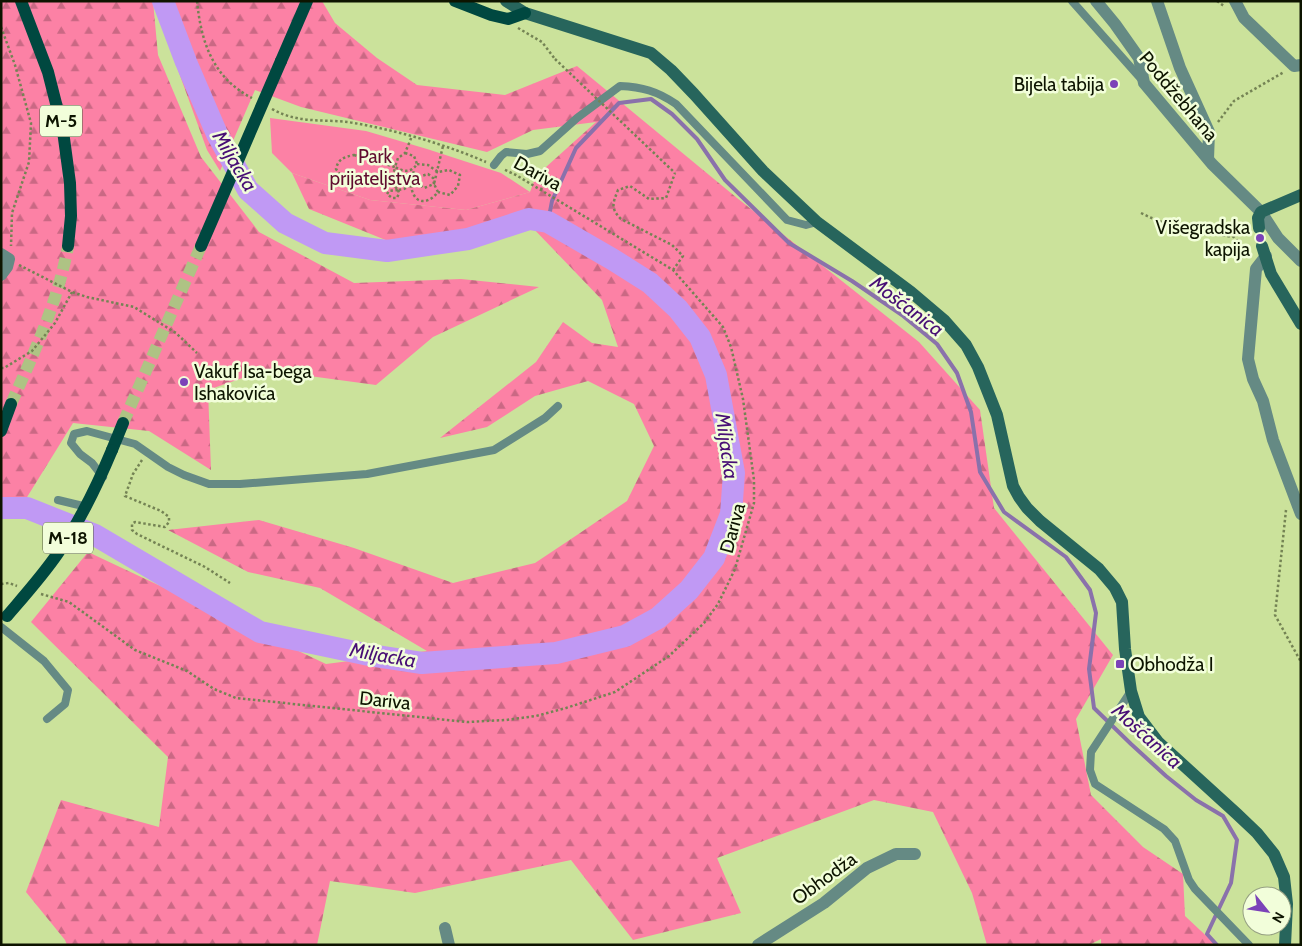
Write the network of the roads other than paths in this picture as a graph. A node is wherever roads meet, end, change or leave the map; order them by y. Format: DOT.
graph roads {
  1 [pos="21,1"];
  2 [pos="307,1"];
  3 [pos="455,1"];
  4 [pos="506,1"];
  5 [pos="1072,1"];
  6 [pos="1096,1"];
  7 [pos="1157,1"];
  8 [pos="1235,1"];
  9 [pos="524,13"];
  10 [pos="1297,66"];
  11 [pos="1144,82"];
  12 [pos="1208,159"];
  13 [pos="494,165"];
  14 [pos="1301,195"];
  15 [pos="1260,212"];
  16 [pos="817,222"];
  17 [pos="1259,228"];
  18 [pos="68,246"];
  19 [pos="200,246"];
  20 [pos="1264,251"];
  21 [pos="5,256"];
  22 [pos="1301,261"];
  23 [pos="1,275"];
  24 [pos="1301,324"];
  25 [pos="11,404"];
  26 [pos="558,406"];
  27 [pos="123,423"];
  28 [pos="1,430"];
  29 [pos="114,445"];
  30 [pos="58,500"];
  31 [pos="1301,514"];
  32 [pos="3,622"];
  33 [pos="1131,692"];
  34 [pos="47,719"];
  35 [pos="915,854"];
  36 [pos="446,928"];
  37 [pos="1247,943"];
  38 [pos="450,945"];
  39 [pos="758,945"];
  40 [pos="1285,945"];
  1 -- 18 [label="main road, M-5"];
  2 -- 19 [label="main road, bridge"];
  3 -- 9 [label="main road"];
  4 -- 9 [label="main road"];
  5 -- 11 [label="lane, Poddžebhana"];
  6 -- 11 [label="street"];
  7 -- 12 [label="street"];
  8 -- 10 [label="street"];
  9 -- 16 [label="main road"];
  11 -- 12 [label="street, Poddžebhana"];
  12 -- 15 [label="street, Poddžebhana"];
  13 -- 16 [label="lane"];
  14 -- 15 [label="main road"];
  15 -- 17 [label="main road"];
  15 -- 22 [label="street, Poddžebhana"];
  16 -- 33 [label="main road"];
  20 -- 24 [label="main road"];
  20 -- 31 [label="street"];
  21 -- 23 [label="street"];
  25 -- 28 [label="main road"];
  26 -- 29 [label="lane"];
  27 -- 29 [label="main road, M-18"];
  29 -- 30 [label="lane"];
  29 -- 32 [label="main road, M-18, bridge"];
  32 -- 34 [label="lane"];
  33 -- 37 [label="lane"];
  33 -- 40 [label="main road"];
  35 -- 39 [label="street, Obhodža"];
  36 -- 38 [label="street"];
}
